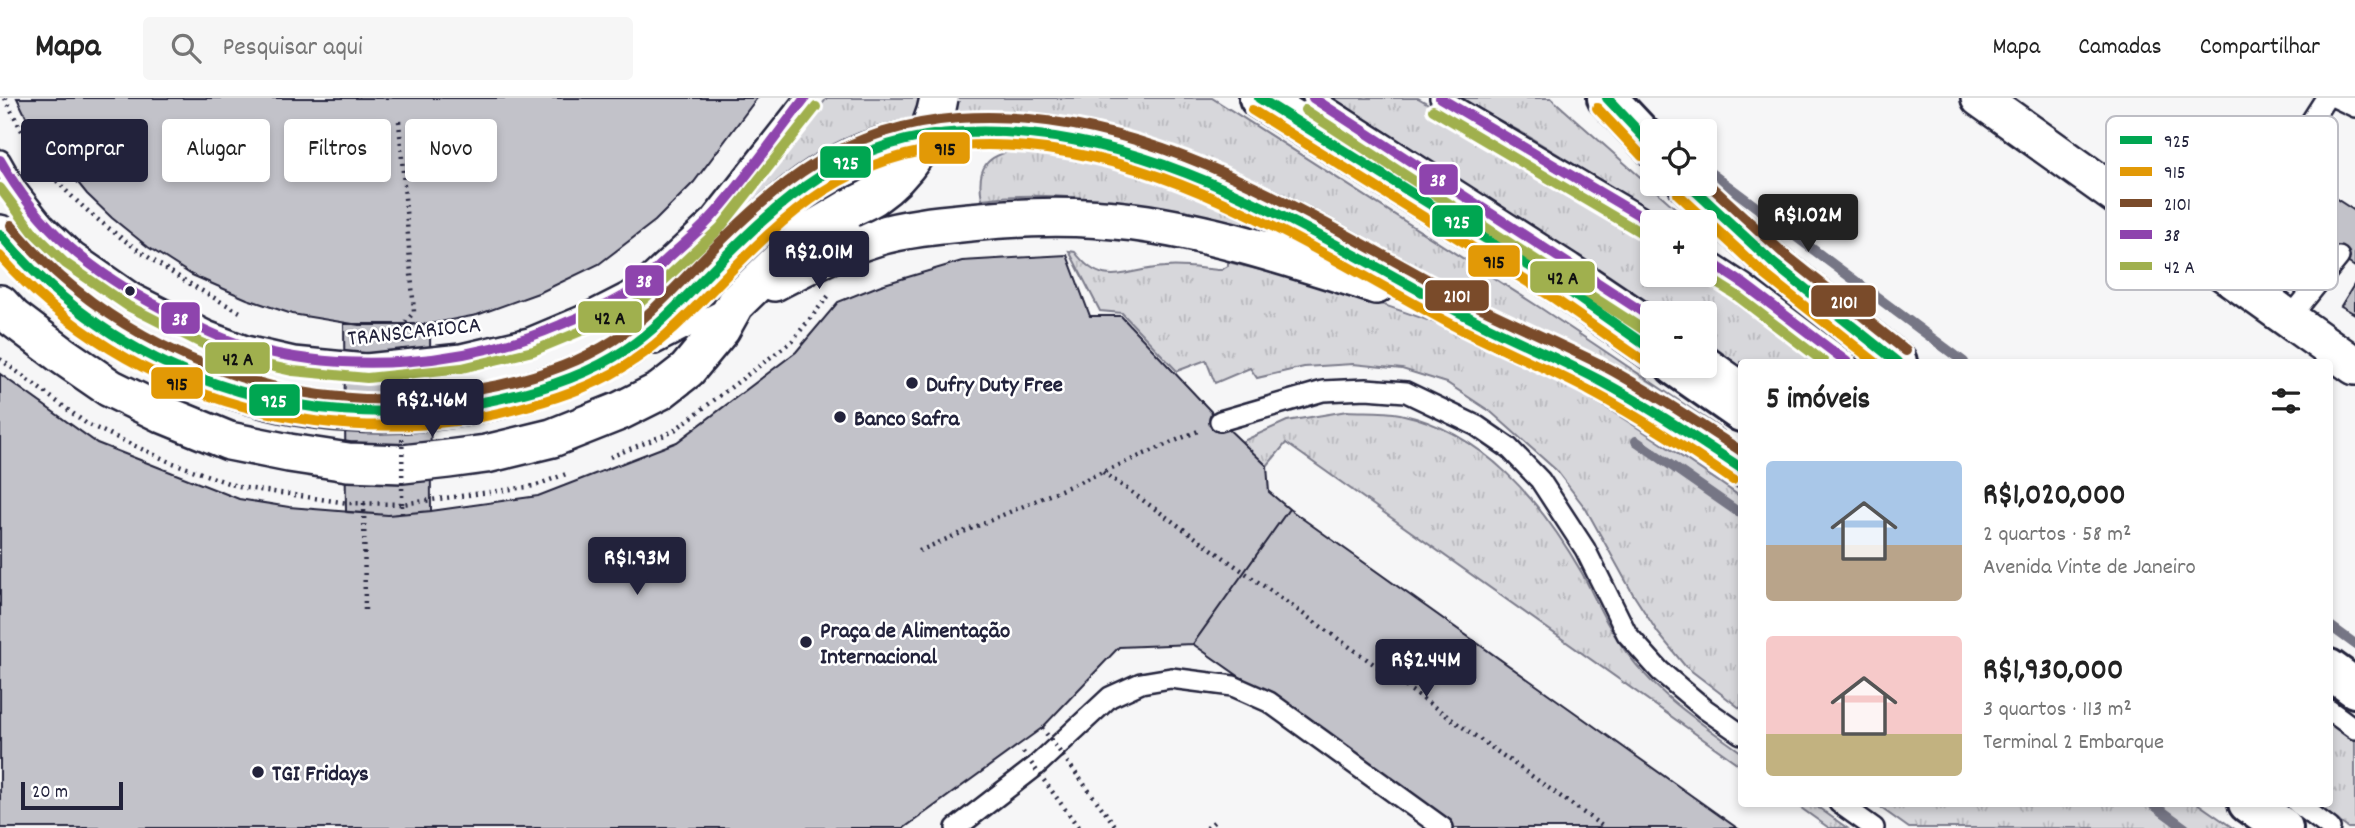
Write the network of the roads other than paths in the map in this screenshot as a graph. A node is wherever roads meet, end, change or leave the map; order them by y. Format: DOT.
graph roads {
  1 [pos="805,98"];
  2 [pos="939,98"];
  3 [pos="1259,98"];
  4 [pos="1313,98"];
  5 [pos="1440,98"];
  6 [pos="1590,98"];
  7 [pos="1607,98"];
  8 [pos="1980,98"];
  9 [pos="2326,98"];
  10 [pos="2336,98"];
  11 [pos="2355,107"];
  12 [pos="2314,116"];
  13 [pos="1640,133"];
  14 [pos="1640,142"];
  15 [pos="0,160"];
  16 [pos="2106,188"];
  17 [pos="1701,196"];
  18 [pos="1640,216"];
  19 [pos="0,234"];
  20 [pos="0,244"];
  21 [pos="1717,266"];
  22 [pos="712,270"];
  23 [pos="635,289"];
  24 [pos="2249,290"];
  25 [pos="2312,290"];
  26 [pos="738,301"];
  27 [pos="0,304"];
  28 [pos="1640,310"];
  29 [pos="1463,314"];
  30 [pos="2289,319"];
  31 [pos="1640,342"];
  32 [pos="1843,359"];
  33 [pos="1893,359"];
  34 [pos="1717,363"];
  35 [pos="2355,366"];
  36 [pos="1692,378"];
  37 [pos="1738,378"];
  38 [pos="1738,410"];
  39 [pos="1220,421"];
  40 [pos="1738,466"];
  41 [pos="2333,672"];
  42 [pos="2355,688"];
  43 [pos="2333,713"];
  44 [pos="2355,729"];
  45 [pos="1738,732"];
  46 [pos="1845,807"];
  47 [pos="2254,807"];
  48 [pos="2302,807"];
  49 [pos="956,828"];
  50 [pos="1443,828"];
  51 [pos="1874,828"];
  52 [pos="2283,828"];
  53 [pos="2330,828"];
  1 -- 23 [label="lane, TRANSCARIOCA"];
  2 -- 26 [label="street, bridge"];
  3 -- 31 [label="street"];
  4 -- 28 [label="lane"];
  5 -- 18 [label="lane"];
  6 -- 14 [label="street"];
  7 -- 13 [label="street"];
  8 -- 16 [label="street"];
  9 -- 12 [label="lane"];
  10 -- 11 [label="lane"];
  15 -- 23 [label="lane, TRANSCARIOCA"];
  17 -- 33 [label="street"];
  19 -- 22 [label="street"];
  20 -- 26 [label="lane"];
  21 -- 32 [label="lane"];
  22 -- 23 [label="lane"];
  22 -- 29 [label="street"];
  24 -- 30 [label="street"];
  25 -- 30 [label="lane"];
  26 -- 27 [label="street"];
  26 -- 29 [label="street"];
  29 -- 40 [label="street"];
  30 -- 35 [label="street"];
  34 -- 37 [label="lane"];
  36 -- 38 [label="street"];
  39 -- 45 [label="lane"];
  41 -- 42 [label="street"];
  43 -- 44 [label="lane"];
  46 -- 51 [label="lane"];
  47 -- 52 [label="street"];
  48 -- 53 [label="lane"];
  49 -- 50 [label="lane"];
}
